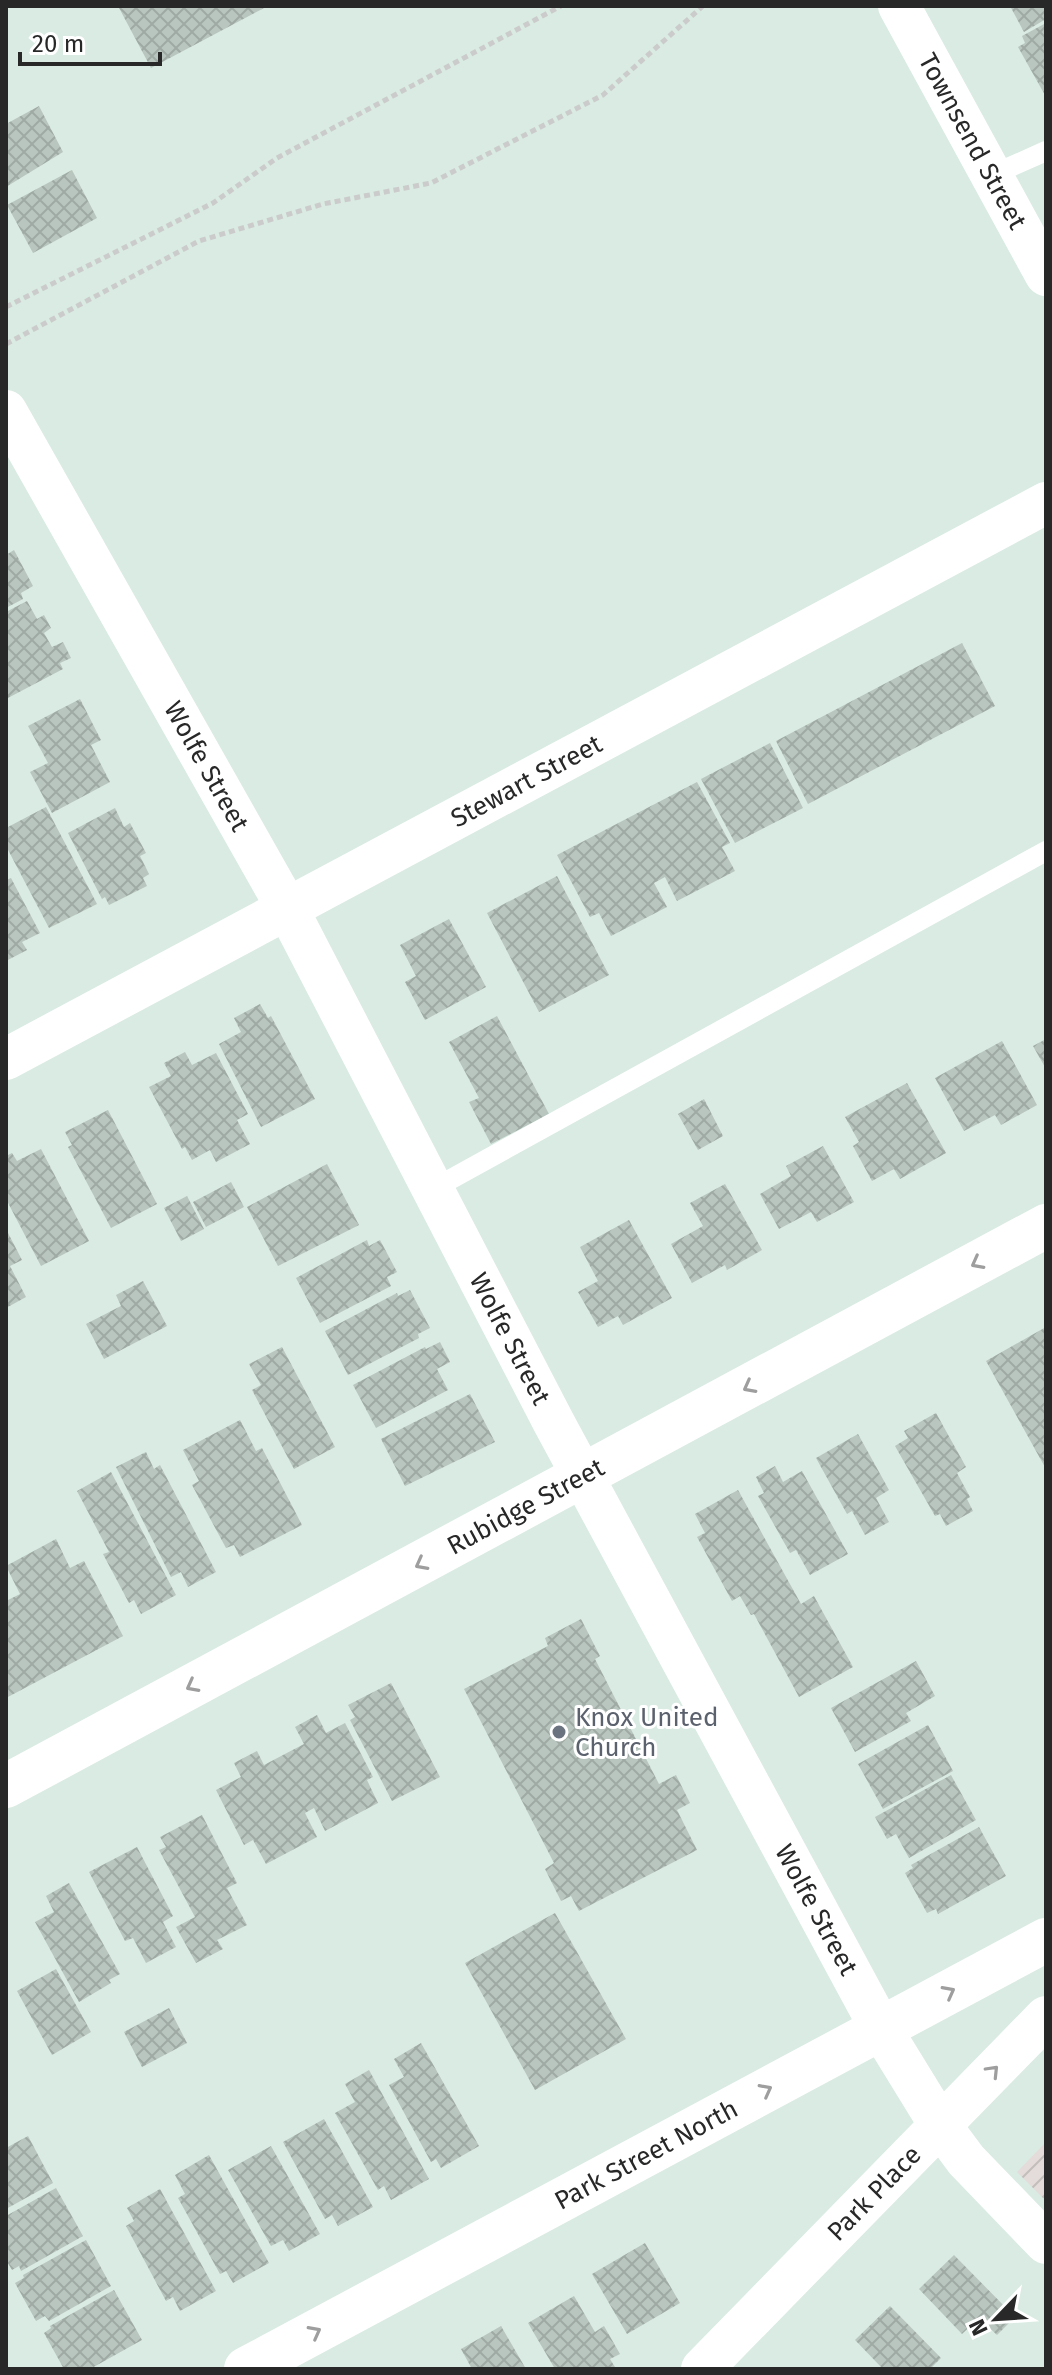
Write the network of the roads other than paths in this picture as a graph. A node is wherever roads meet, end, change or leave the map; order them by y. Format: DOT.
graph roads {
  1 [pos="899,6"];
  2 [pos="1046,151"];
  3 [pos="992,175"];
  4 [pos="1046,275"];
  5 [pos="6,411"];
  6 [pos="1046,503"];
  7 [pos="1046,851"];
  8 [pos="287,908"];
  9 [pos="6,1059"];
  10 [pos="433,1189"];
  11 [pos="1046,1226"];
  12 [pos="584,1477"];
  13 [pos="6,1786"];
  14 [pos="1046,1940"];
  15 [pos="1046,2017"];
  16 [pos="881,2029"];
  17 [pos="940,2125"];
  18 [pos="1046,2243"];
  19 [pos="246,2369"];
  20 [pos="702,2369"];
  1 -- 3 [label="street, Townsend Street"];
  2 -- 3 [label="lane"];
  3 -- 4 [label="street, Townsend Street"];
  5 -- 8 [label="street, Wolfe Street"];
  6 -- 8 [label="street, Stewart Street"];
  7 -- 10 [label="lane"];
  8 -- 9 [label="street, Stewart Street"];
  8 -- 10 [label="street, Wolfe Street"];
  10 -- 12 [label="street, Wolfe Street"];
  11 -- 12 [label="main road, Rubidge Street, one-way"];
  12 -- 13 [label="main road, Rubidge Street, one-way"];
  12 -- 16 [label="street, Wolfe Street"];
  16 -- 14 [label="main road, Park Street North, one-way"];
  17 -- 15 [label="street, Park Place, one-way"];
  16 -- 17 [label="street, Wolfe Street"];
  19 -- 16 [label="main road, Park Street North, one-way"];
  17 -- 18 [label="street, Wolfe Street"];
  17 -- 20 [label="street, Park Place"];
}
